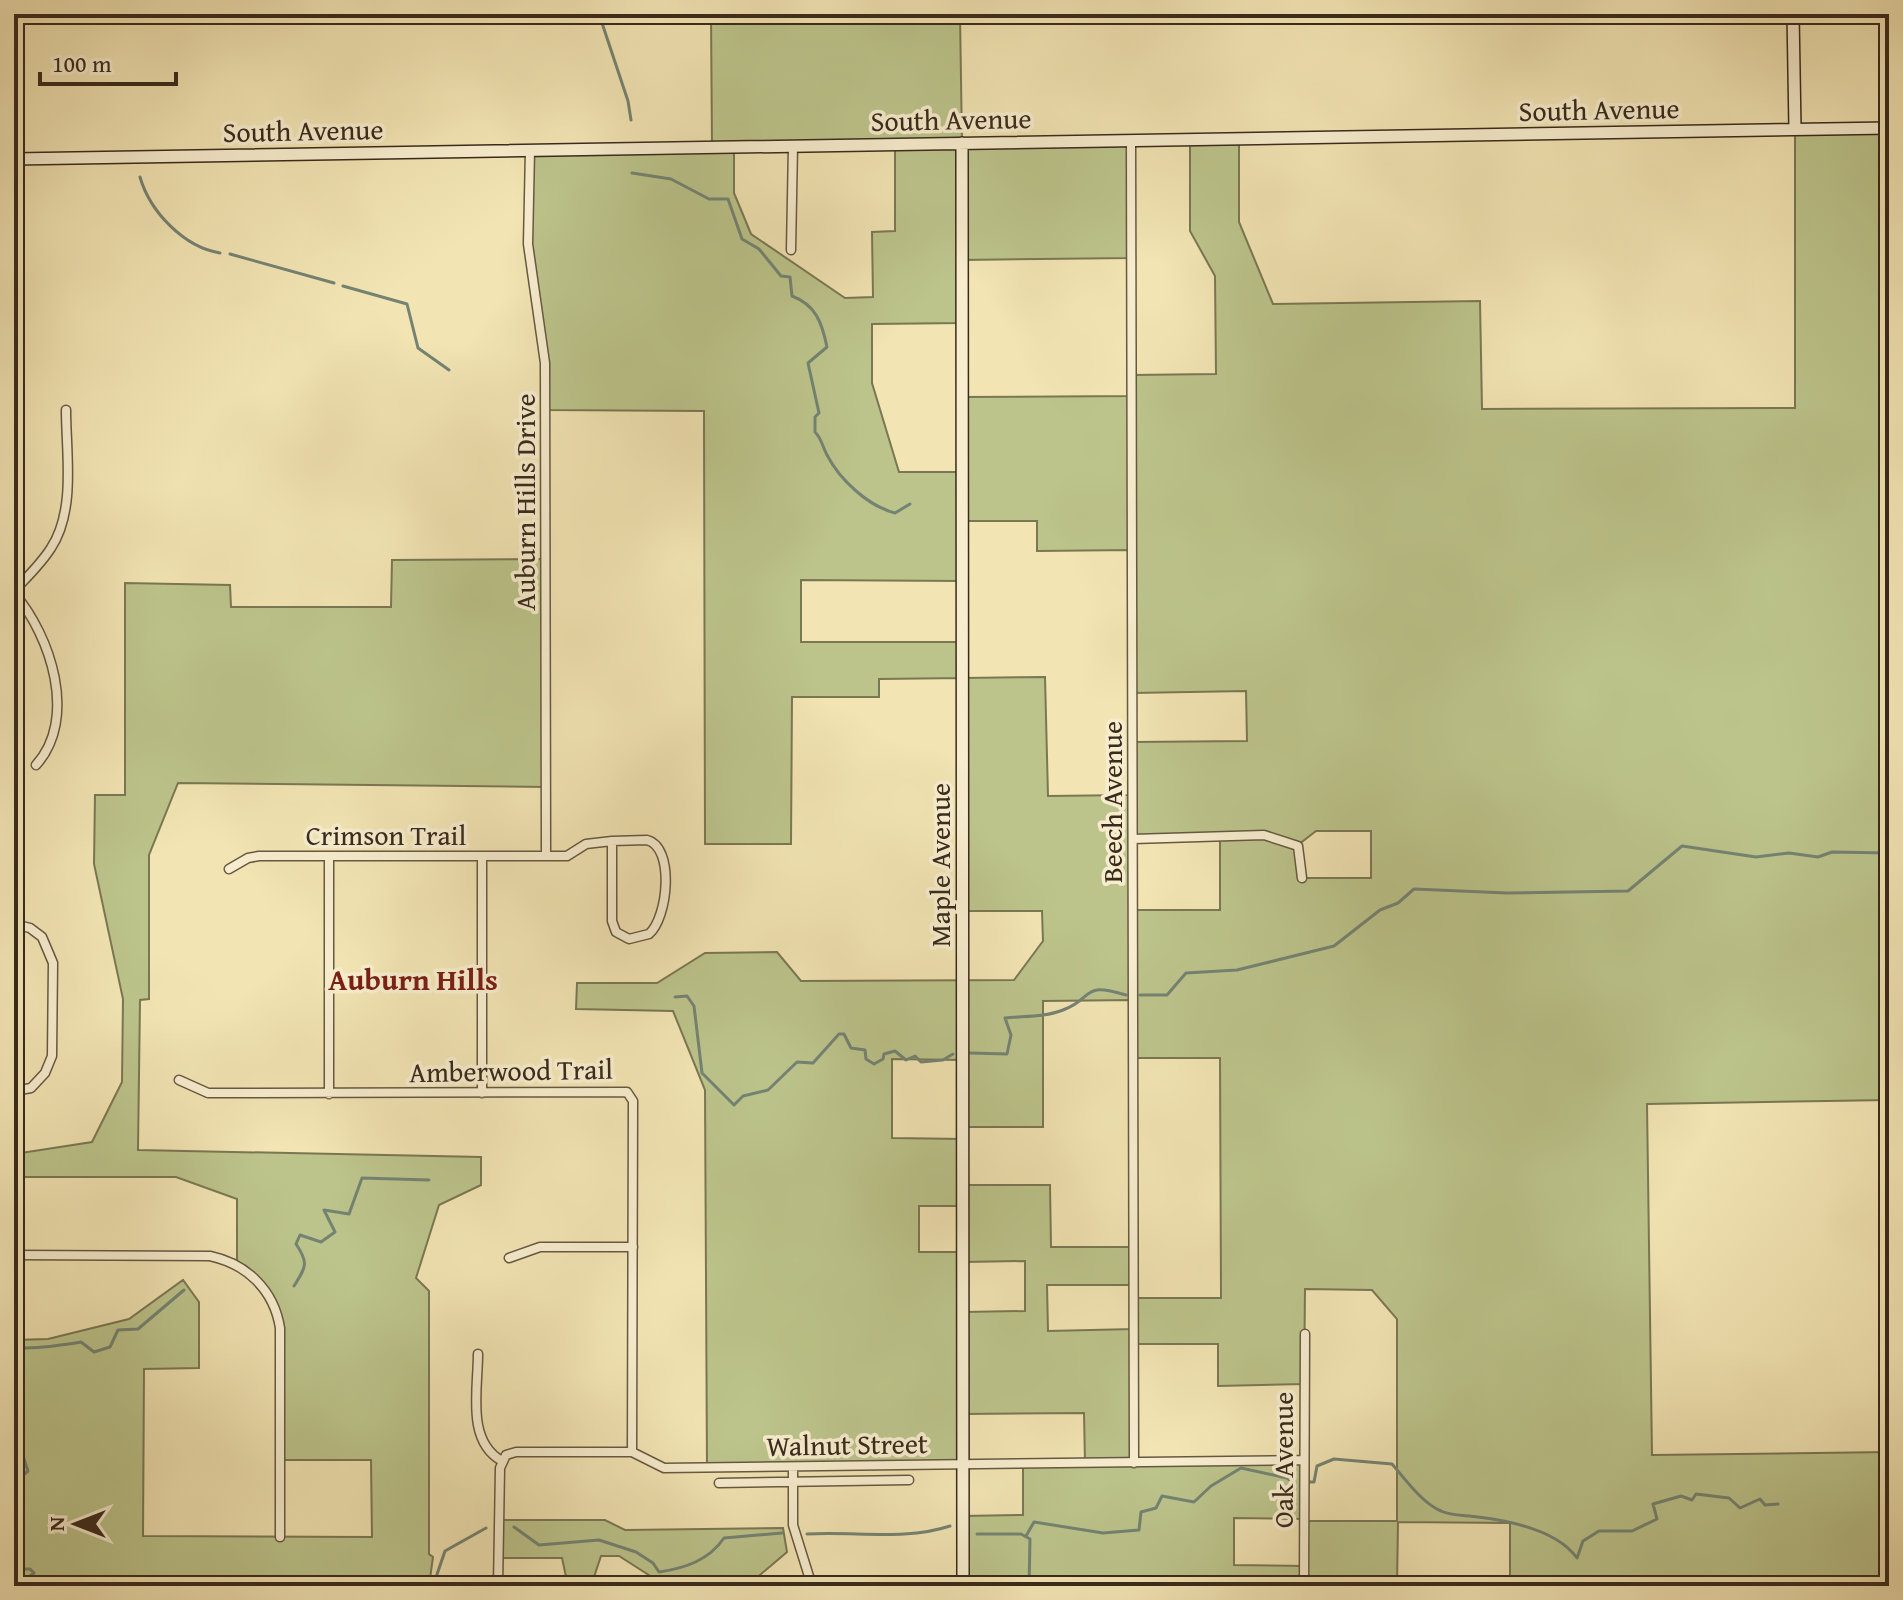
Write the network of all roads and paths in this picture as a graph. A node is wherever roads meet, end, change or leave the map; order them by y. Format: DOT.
graph roads {
  1 [pos="1793,14"];
  2 [pos="1889,128"];
  3 [pos="1795,129"];
  4 [pos="1131,140"];
  5 [pos="962,143"];
  6 [pos="793,146"];
  7 [pos="530,150"];
  8 [pos="14,159"];
  9 [pos="791,250"];
  10 [pos="66,410"];
  11 [pos="14,592"];
  12 [pos="36,765"];
  13 [pos="1133,839"];
  14 [pos="612,841"];
  15 [pos="329,856"];
  16 [pos="482,856"];
  17 [pos="546,856"];
  18 [pos="229,869"];
  19 [pos="1302,878"];
  20 [pos="14,924"];
  21 [pos="179,1080"];
  22 [pos="14,1091"];
  23 [pos="482,1093"];
  24 [pos="329,1094"];
  25 [pos="633,1247"];
  26 [pos="14,1255"];
  27 [pos="509,1258"];
  28 [pos="1305,1334"];
  29 [pos="478,1354"];
  30 [pos="632,1452"];
  31 [pos="1303,1460"];
  32 [pos="502,1461"];
  33 [pos="1134,1463"];
  34 [pos="963,1464"];
  35 [pos="793,1467"];
  36 [pos="909,1480"];
  37 [pos="719,1483"];
  38 [pos="793,1483"];
  39 [pos="280,1537"];
  40 [pos="498,1586"];
  41 [pos="812,1586"];
  42 [pos="963,1586"];
  43 [pos="1304,1586"];
  1 -- 3 [label="main road"];
  2 -- 3 [label="main road, South Avenue"];
  3 -- 4 [label="main road, South Avenue"];
  4 -- 5 [label="main road, South Avenue"];
  4 -- 13 [label="street, Beech Avenue"];
  5 -- 6 [label="main road, South Avenue"];
  5 -- 34 [label="main road, Maple Avenue"];
  6 -- 7 [label="main road, South Avenue"];
  6 -- 9 [label="street"];
  7 -- 8 [label="main road, South Avenue"];
  7 -- 17 [label="street, Auburn Hills Drive"];
  10 -- 11 [label="street"];
  11 -- 12 [label="street"];
  13 -- 19 [label="street"];
  13 -- 33 [label="street, Beech Avenue"];
  14 -- 14 [label="street, Crimson Trail"];
  14 -- 17 [label="street, Crimson Trail"];
  15 -- 16 [label="street, Crimson Trail"];
  15 -- 18 [label="street, Crimson Trail"];
  15 -- 24 [label="street"];
  16 -- 17 [label="street, Crimson Trail"];
  16 -- 23 [label="street"];
  20 -- 22 [label="street"];
  21 -- 24 [label="street, Amberwood Trail"];
  23 -- 24 [label="street, Amberwood Trail"];
  23 -- 25 [label="street, Amberwood Trail"];
  25 -- 27 [label="street"];
  25 -- 30 [label="street, Amberwood Trail"];
  26 -- 39 [label="street"];
  28 -- 31 [label="street, Oak Avenue"];
  29 -- 32 [label="street"];
  30 -- 32 [label="street, Walnut Street"];
  30 -- 35 [label="street, Walnut Street"];
  31 -- 33 [label="street, Walnut Street"];
  31 -- 43 [label="street, Oak Avenue"];
  32 -- 40 [label="street"];
  33 -- 34 [label="street, Walnut Street"];
  34 -- 35 [label="street, Walnut Street"];
  34 -- 42 [label="main road, Maple Avenue"];
  35 -- 38 [label="street"];
  36 -- 38 [label="street"];
  37 -- 38 [label="street"];
  38 -- 41 [label="street"];
}
